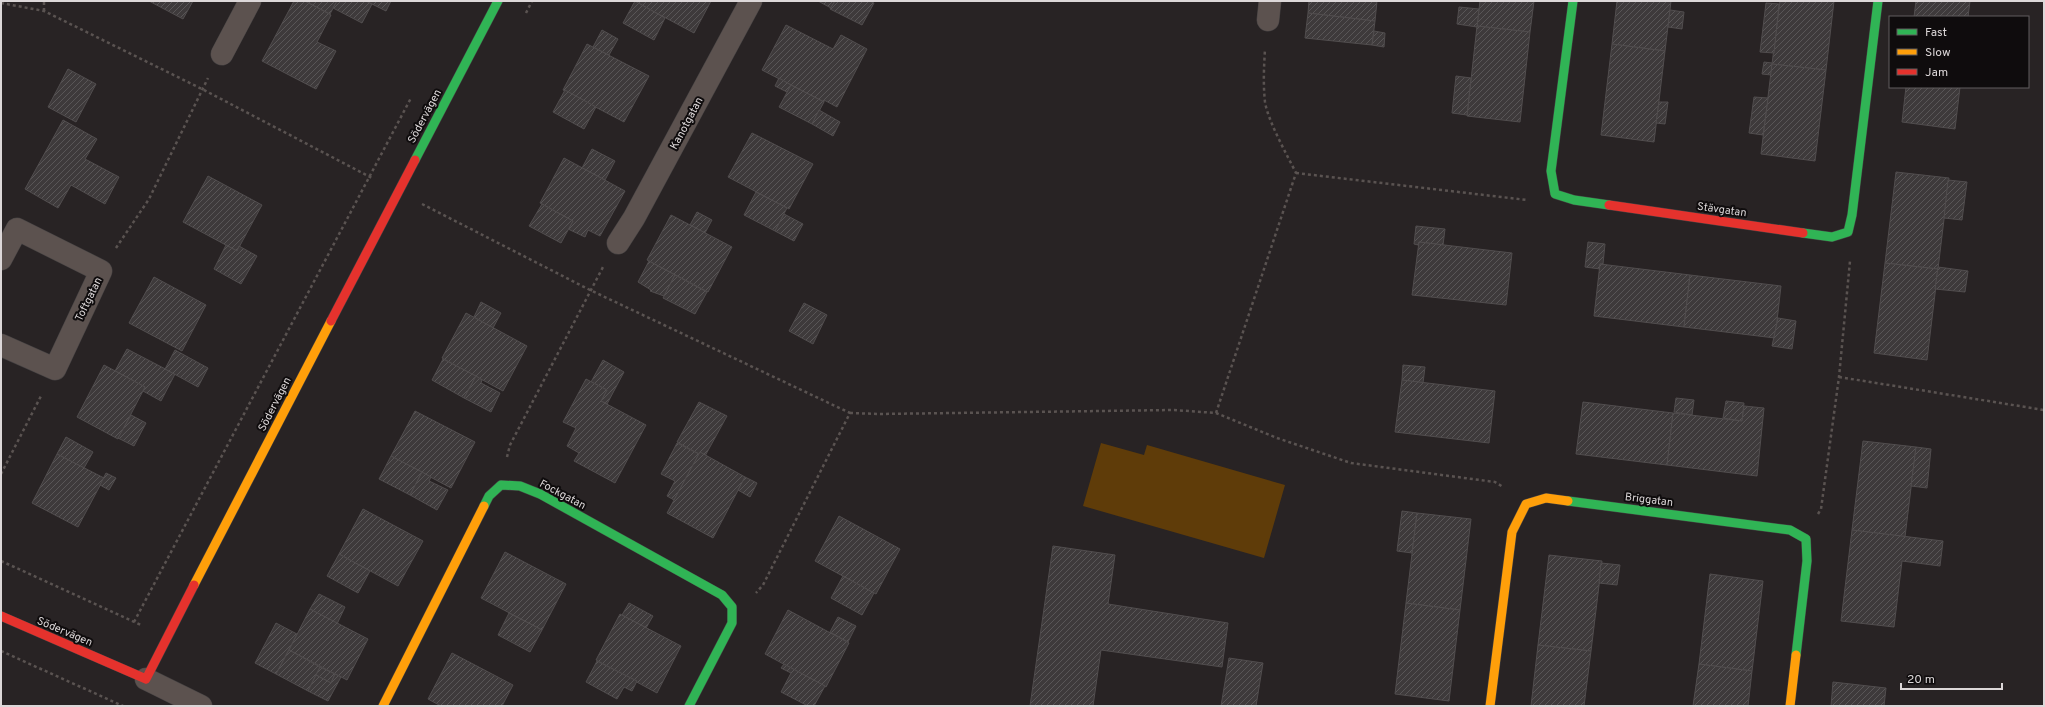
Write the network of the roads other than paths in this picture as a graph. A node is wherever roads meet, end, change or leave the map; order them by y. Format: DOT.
graph roads {
  1 [pos="250,1"];
  2 [pos="498,1"];
  3 [pos="751,1"];
  4 [pos="1573,1"];
  5 [pos="1878,1"];
  6 [pos="222,54"];
  7 [pos="618,243"];
  8 [pos="1,259"];
  9 [pos="1,345"];
  10 [pos="1,616"];
  11 [pos="146,679"];
  12 [pos="201,706"];
  13 [pos="382,706"];
  14 [pos="689,706"];
  15 [pos="1490,706"];
  16 [pos="1790,706"];
  1 -- 6 [label="street"];
  2 -- 11 [label="street, Södervägen"];
  3 -- 7 [label="street, Kanotgatan"];
  4 -- 5 [label="street, Stävgatan"];
  8 -- 9 [label="street, Toftgatan"];
  10 -- 11 [label="street, Södervägen"];
  11 -- 12 [label="street"];
  13 -- 14 [label="street, Fockgatan"];
  15 -- 16 [label="street, Briggatan"];
}
